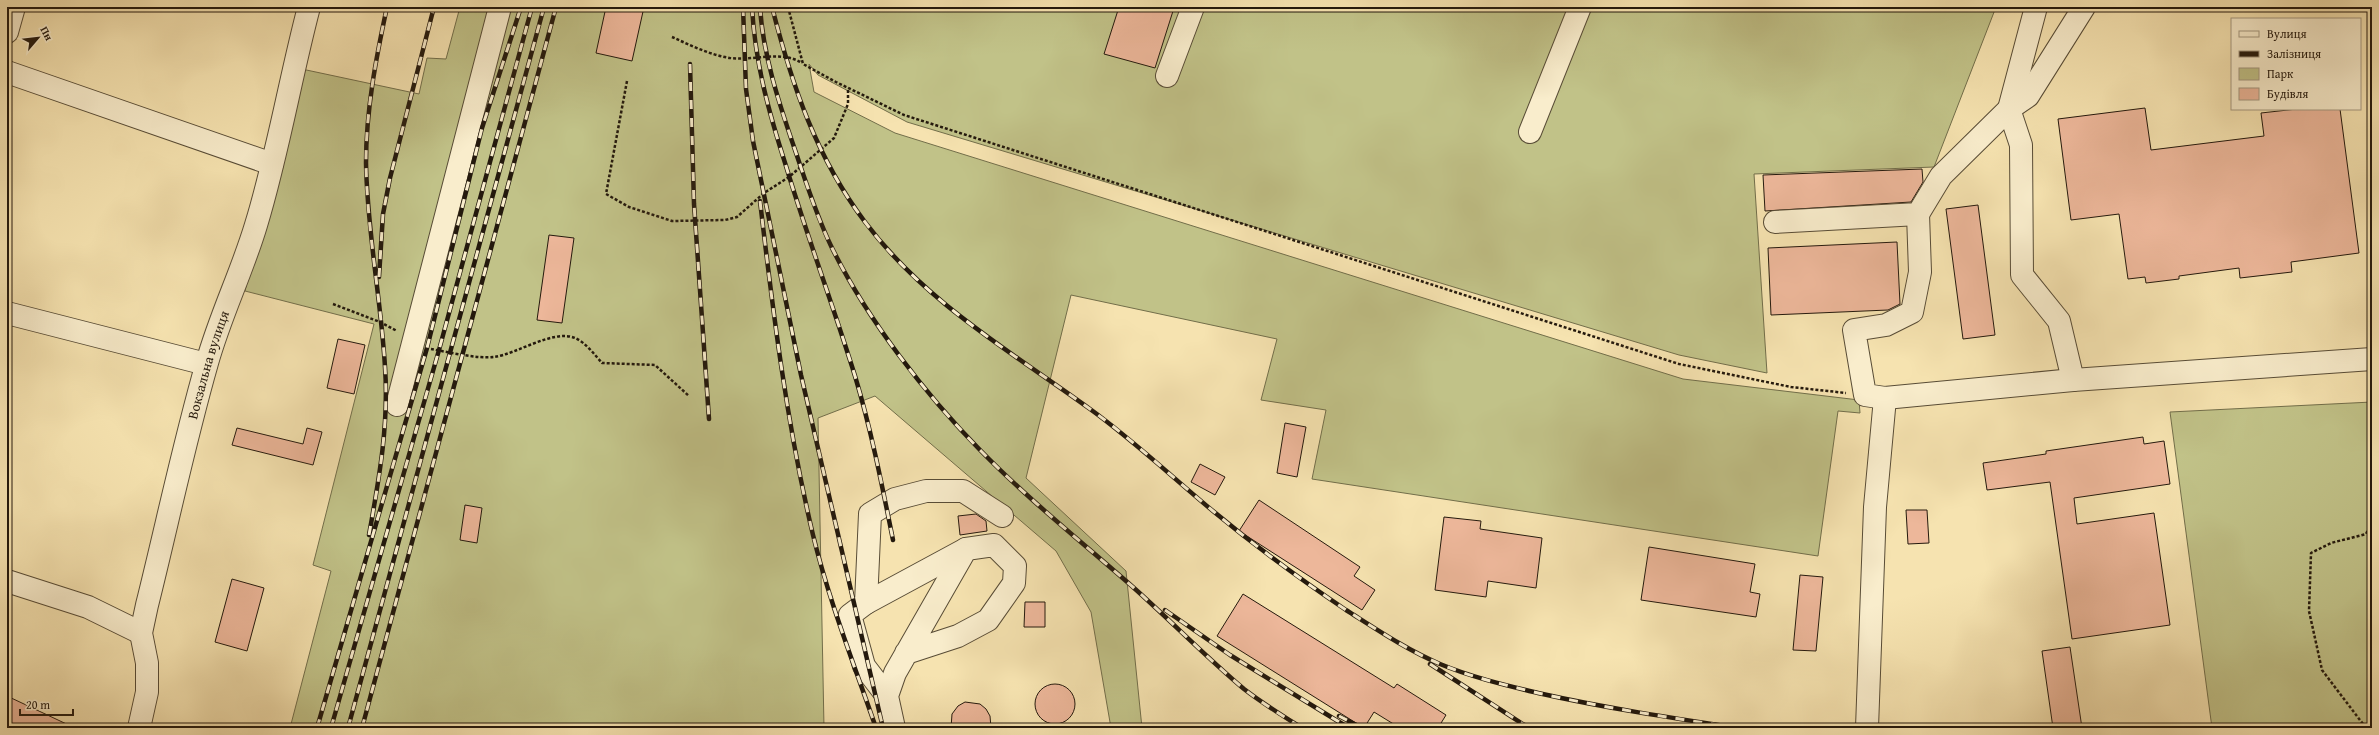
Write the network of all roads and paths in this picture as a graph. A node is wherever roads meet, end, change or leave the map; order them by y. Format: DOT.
graph roads {
  1 [pos="14,7"];
  2 [pos="308,7"];
  3 [pos="500,7"];
  4 [pos="788,7"];
  5 [pos="1193,7"];
  6 [pos="1580,7"];
  7 [pos="2036,7"];
  8 [pos="2084,7"];
  9 [pos="7,32"];
  10 [pos="672,36"];
  11 [pos="803,64"];
  12 [pos="7,72"];
  13 [pos="1167,76"];
  14 [pos="627,81"];
  15 [pos="848,88"];
  16 [pos="2009,109"];
  17 [pos="1530,132"];
  18 [pos="272,164"];
  19 [pos="1918,214"];
  20 [pos="1775,222"];
  21 [pos="333,304"];
  22 [pos="7,313"];
  23 [pos="414,338"];
  24 [pos="2372,358"];
  25 [pos="206,364"];
  26 [pos="2073,380"];
  27 [pos="689,396"];
  28 [pos="1875,397"];
  29 [pos="397,405"];
  30 [pos="1002,516"];
  31 [pos="2372,522"];
  32 [pos="966,549"];
  33 [pos="7,581"];
  34 [pos="866,603"];
  35 [pos="141,633"];
  36 [pos="906,653"];
  37 [pos="887,696"];
  38 [pos="139,728"];
  39 [pos="894,728"];
  40 [pos="1866,728"];
  41 [pos="2366,728"];
  1 -- 9 [label="street"];
  2 -- 18 [label="street, Вокзальна вулиця"];
  3 -- 23 [label="street"];
  4 -- 11 [label="path"];
  5 -- 13 [label="street"];
  6 -- 17 [label="street"];
  7 -- 16 [label="street"];
  8 -- 16 [label="street"];
  10 -- 11 [label="path"];
  11 -- 15 [label="path"];
  12 -- 18 [label="street"];
  14 -- 15 [label="path"];
  15 -- 28 [label="path"];
  16 -- 19 [label="street"];
  16 -- 26 [label="street"];
  18 -- 25 [label="street, Вокзальна вулиця"];
  19 -- 20 [label="street"];
  19 -- 28 [label="street"];
  21 -- 23 [label="path"];
  22 -- 25 [label="street"];
  23 -- 27 [label="path"];
  23 -- 29 [label="street"];
  24 -- 26 [label="street"];
  25 -- 35 [label="street, Вокзальна вулиця"];
  26 -- 28 [label="street"];
  28 -- 40 [label="street"];
  30 -- 34 [label="street"];
  31 -- 41 [label="path"];
  32 -- 34 [label="street"];
  32 -- 36 [label="street"];
  32 -- 36 [label="street"];
  33 -- 35 [label="street"];
  34 -- 37 [label="street"];
  35 -- 38 [label="street, Вокзальна вулиця"];
  36 -- 37 [label="street"];
  37 -- 39 [label="street"];
}
